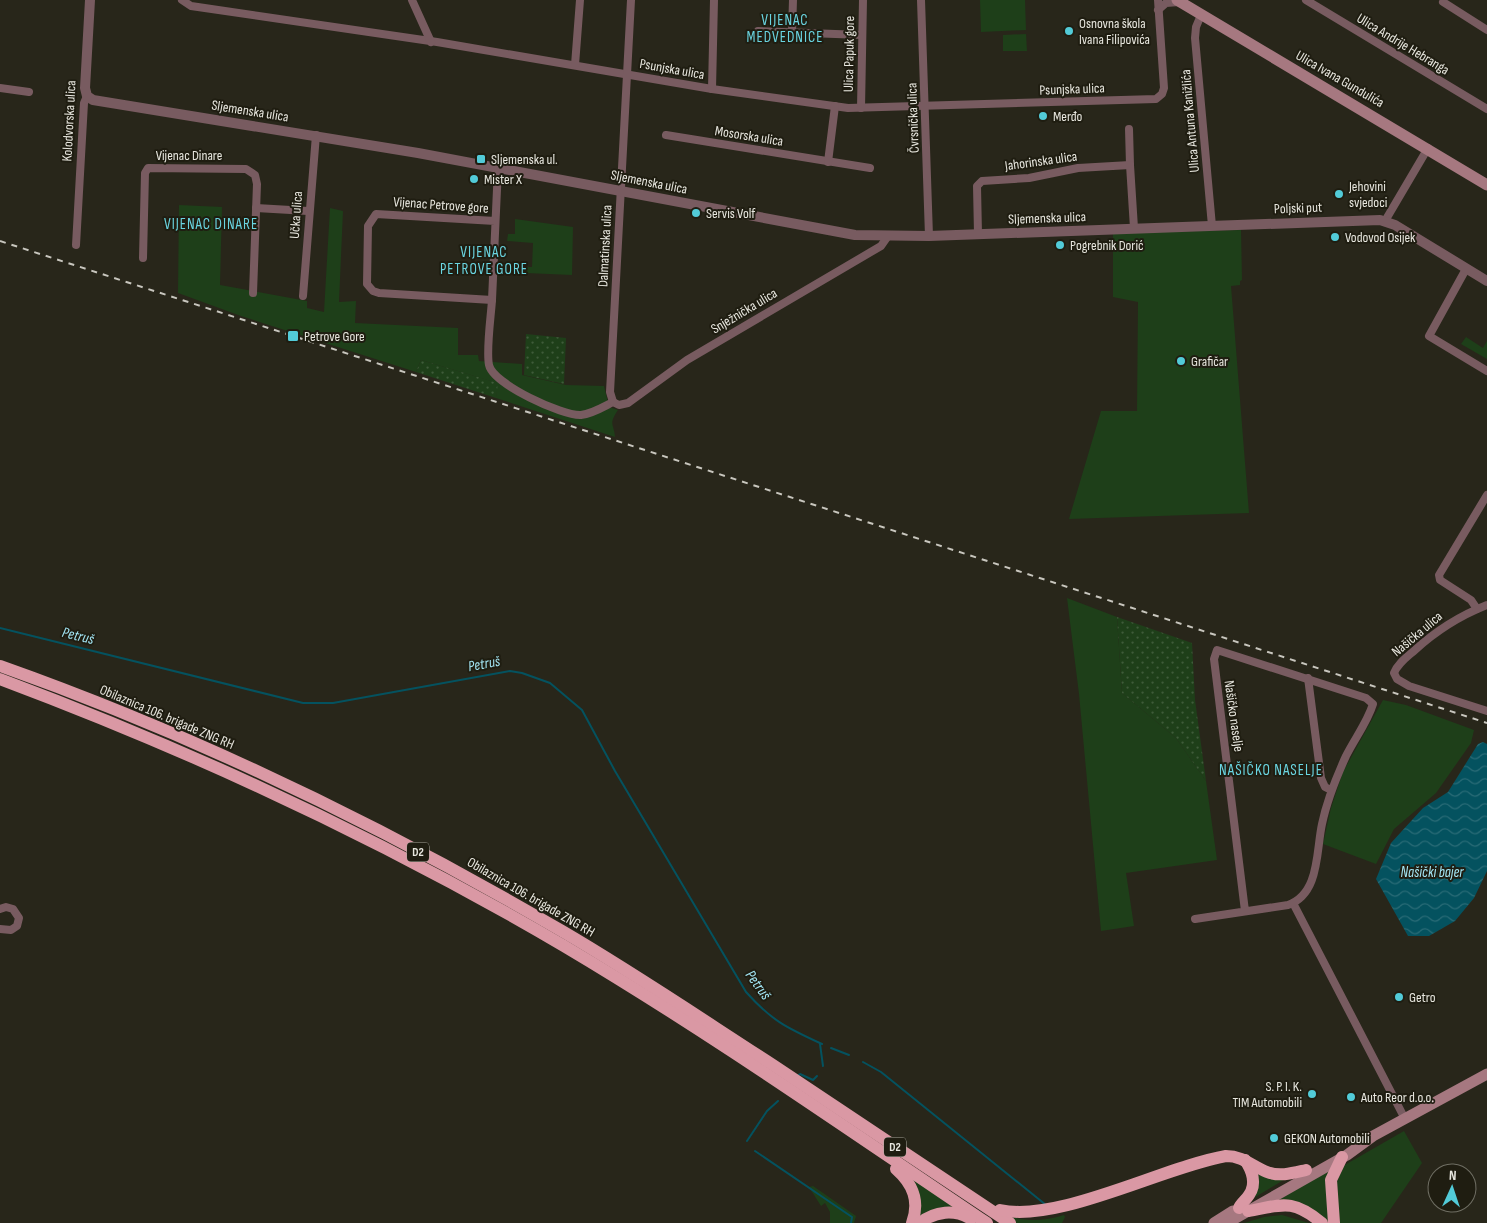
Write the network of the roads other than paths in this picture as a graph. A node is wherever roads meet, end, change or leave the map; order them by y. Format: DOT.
graph roads {
  1 [pos="90,0"];
  2 [pos="182,0"];
  3 [pos="412,0"];
  4 [pos="580,0"];
  5 [pos="631,0"];
  6 [pos="714,0"];
  7 [pos="793,0"];
  8 [pos="863,0"];
  9 [pos="921,0"];
  10 [pos="1158,0"];
  11 [pos="1306,0"];
  12 [pos="1178,1"];
  13 [pos="1444,2"];
  14 [pos="1158,10"];
  15 [pos="1201,15"];
  16 [pos="1487,30"];
  17 [pos="758,32"];
  18 [pos="792,32"];
  19 [pos="862,34"];
  20 [pos="431,42"];
  21 [pos="575,65"];
  22 [pos="627,74"];
  23 [pos="0,88"];
  24 [pos="712,89"];
  25 [pos="29,92"];
  26 [pos="87,96"];
  27 [pos="835,106"];
  28 [pos="925,106"];
  29 [pos="861,108"];
  30 [pos="1487,109"];
  31 [pos="1129,129"];
  32 [pos="316,135"];
  33 [pos="666,135"];
  34 [pos="1428,148"];
  35 [pos="828,162"];
  36 [pos="1130,165"];
  37 [pos="498,168"];
  38 [pos="870,168"];
  39 [pos="1487,185"];
  40 [pos="620,190"];
  41 [pos="256,208"];
  42 [pos="308,211"];
  43 [pos="495,221"];
  44 [pos="1385,221"];
  45 [pos="1212,226"];
  46 [pos="1134,228"];
  47 [pos="978,234"];
  48 [pos="888,236"];
  49 [pos="929,236"];
  50 [pos="76,244"];
  51 [pos="143,258"];
  52 [pos="1466,268"];
  53 [pos="1486,280"];
  54 [pos="253,293"];
  55 [pos="303,296"];
  56 [pos="492,300"];
  57 [pos="1487,371"];
  58 [pos="613,402"];
  59 [pos="1486,499"];
  60 [pos="1487,605"];
  61 [pos="1478,609"];
  62 [pos="0,666"];
  63 [pos="1308,678"];
  64 [pos="0,679"];
  65 [pos="1487,711"];
  66 [pos="1331,790"];
  67 [pos="1293,903"];
  68 [pos="0,909"];
  69 [pos="1245,911"];
  70 [pos="1195,920"];
  71 [pos="1,930"];
  72 [pos="1487,1074"];
  73 [pos="1405,1119"];
  74 [pos="1374,1136"];
  75 [pos="873,1146"];
  76 [pos="1342,1157"];
  77 [pos="1245,1160"];
  78 [pos="1306,1170"];
  79 [pos="981,1204"];
  80 [pos="1081,1208"];
  81 [pos="1243,1209"];
  82 [pos="1069,1218"];
  83 [pos="912,1223"];
  84 [pos="920,1223"];
  85 [pos="978,1223"];
  86 [pos="987,1223"];
  87 [pos="1010,1223"];
  88 [pos="1214,1223"];
  89 [pos="1227,1223"];
  90 [pos="1322,1223"];
  91 [pos="1334,1223"];
  1 -- 26 [label="street, Kolodvorska ulica"];
  2 -- 20 [label="street, Psunjska ulica"];
  3 -- 20 [label="street"];
  4 -- 21 [label="street"];
  5 -- 22 [label="street, Dalmatinska ulica"];
  6 -- 24 [label="street"];
  7 -- 18 [label="street"];
  8 -- 19 [label="street, Ulica Papuk gore"];
  9 -- 28 [label="street, Čvrsnička ulica"];
  10 -- 14 [label="street"];
  11 -- 30 [label="street, Ulica Andrije Hebranga"];
  12 -- 14 [label="street"];
  12 -- 15 [label="main road, Ulica Ivana Gundulića"];
  13 -- 16 [label="street"];
  14 -- 28 [label="street, Psunjska ulica"];
  15 -- 34 [label="main road, Ulica Ivana Gundulića"];
  15 -- 45 [label="street, Ulica Antuna Kanižlića"];
  17 -- 18 [label="street"];
  18 -- 19 [label="street"];
  19 -- 29 [label="street, Ulica Papuk gore"];
  20 -- 21 [label="street, Psunjska ulica"];
  21 -- 22 [label="street, Psunjska ulica"];
  22 -- 24 [label="street, Psunjska ulica"];
  22 -- 40 [label="street, Dalmatinska ulica"];
  23 -- 25 [label="street"];
  24 -- 27 [label="street, Psunjska ulica"];
  26 -- 32 [label="street, Sljemenska ulica"];
  26 -- 50 [label="street, Kolodvorska ulica"];
  27 -- 29 [label="street, Psunjska ulica"];
  27 -- 35 [label="street"];
  28 -- 29 [label="street, Psunjska ulica"];
  28 -- 49 [label="street, Čvrsnička ulica"];
  31 -- 36 [label="street"];
  32 -- 37 [label="street, Sljemenska ulica"];
  32 -- 42 [label="street, Učka ulica"];
  33 -- 35 [label="street, Mosorska ulica"];
  34 -- 39 [label="main road, Ulica Ivana Gundulića"];
  34 -- 44 [label="street"];
  35 -- 38 [label="street, Mosorska ulica"];
  36 -- 46 [label="street"];
  36 -- 47 [label="street, Jahorinska ulica"];
  37 -- 40 [label="street, Sljemenska ulica"];
  37 -- 43 [label="street, Vijenac Petrove gore"];
  40 -- 48 [label="street, Sljemenska ulica"];
  40 -- 58 [label="street, Dalmatinska ulica"];
  41 -- 42 [label="street"];
  41 -- 51 [label="street, Vijenac Dinare"];
  41 -- 54 [label="street, Vijenac Dinare"];
  42 -- 55 [label="street, Učka ulica"];
  43 -- 56 [label="street, Vijenac Petrove gore"];
  43 -- 56 [label="street, Vijenac Petrove gore"];
  44 -- 45 [label="street, Poljski put"];
  44 -- 52 [label="street"];
  45 -- 46 [label="street, Sljemenska ulica"];
  46 -- 47 [label="street, Sljemenska ulica"];
  47 -- 49 [label="street, Sljemenska ulica"];
  48 -- 49 [label="street, Sljemenska ulica"];
  48 -- 58 [label="street, Snježnička ulica"];
  52 -- 53 [label="street"];
  52 -- 57 [label="street"];
  56 -- 58 [label="street, Vijenac Petrove gore"];
  59 -- 61 [label="street"];
  60 -- 61 [label="street, Našička ulica"];
  61 -- 65 [label="street, Našička ulica"];
  62 -- 79 [label="highway, Obilaznica 106. brigade ZNG RH / D2"];
  63 -- 66 [label="street"];
  63 -- 66 [label="street, Našičko naselje"];
  63 -- 69 [label="street, Našičko naselje"];
  64 -- 75 [label="highway, Obilaznica 106. brigade ZNG RH / D2"];
  66 -- 67 [label="street, Našičko naselje"];
  67 -- 69 [label="street"];
  67 -- 73 [label="street"];
  68 -- 71 [label="street"];
  69 -- 70 [label="street"];
  72 -- 73 [label="main road"];
  73 -- 74 [label="main road"];
  74 -- 76 [label="main road"];
  74 -- 78 [label="main road"];
  75 -- 83 [label="highway"];
  75 -- 86 [label="highway, Obilaznica 106. brigade ZNG RH / D2"];
  76 -- 81 [label="main road"];
  76 -- 91 [label="highway"];
  77 -- 78 [label="highway"];
  77 -- 80 [label="highway"];
  77 -- 81 [label="highway"];
  78 -- 81 [label="main road"];
  79 -- 80 [label="highway"];
  79 -- 87 [label="highway, Obilaznica 106. brigade ZNG RH / D2"];
  80 -- 82 [label="highway"];
  81 -- 88 [label="main road"];
  81 -- 89 [label="main road"];
  81 -- 90 [label="highway"];
  84 -- 85 [label="highway"];
}
